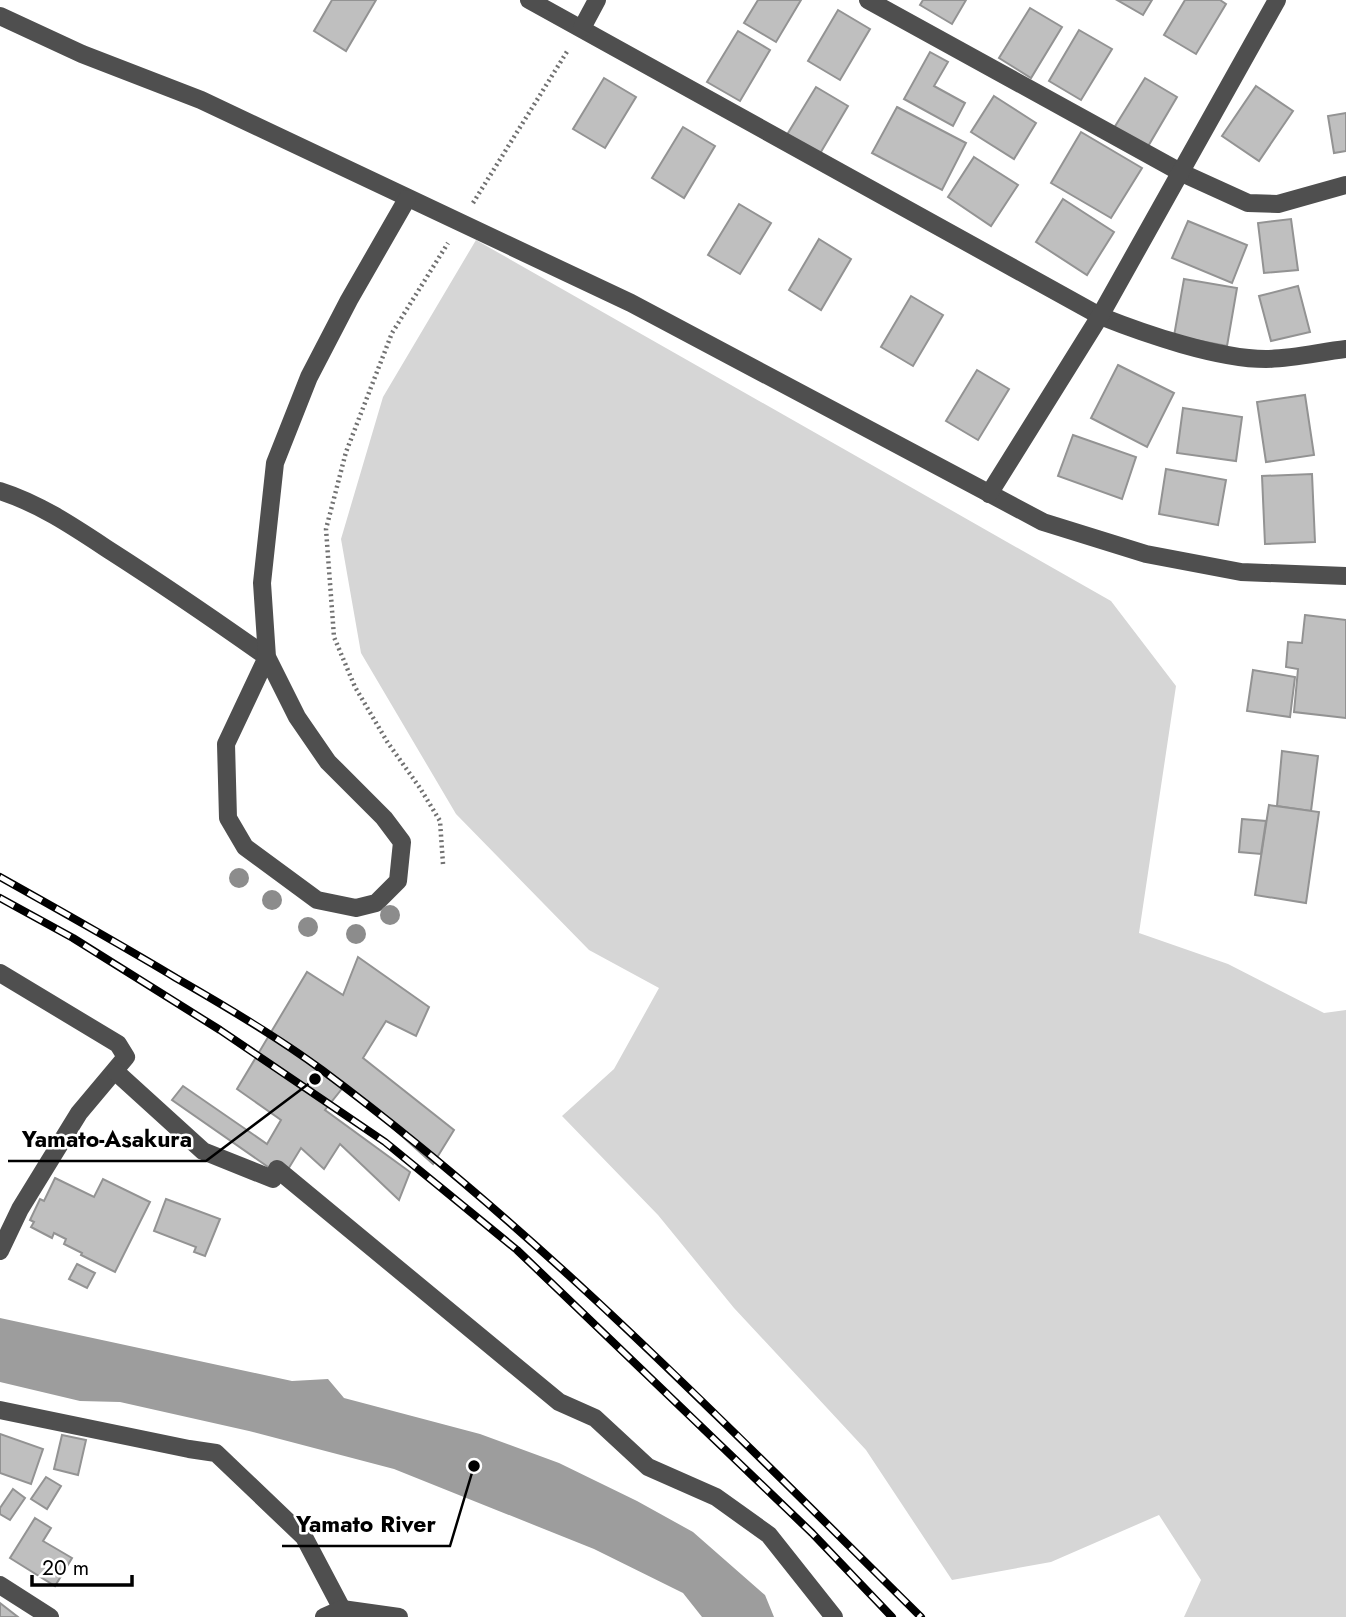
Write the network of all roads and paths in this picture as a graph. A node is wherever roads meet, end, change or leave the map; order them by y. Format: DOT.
graph roads {
  1 [pos="529,0"];
  2 [pos="597,0"];
  3 [pos="869,0"];
  4 [pos="1277,0"];
  5 [pos="0,16"];
  6 [pos="582,28"];
  7 [pos="1182,173"];
  8 [pos="1346,185"];
  9 [pos="407,199"];
  10 [pos="472,204"];
  11 [pos="450,240"];
  12 [pos="1100,316"];
  13 [pos="1346,349"];
  14 [pos="0,491"];
  15 [pos="989,494"];
  16 [pos="1346,576"];
  17 [pos="267,657"];
  18 [pos="443,864"];
  19 [pos="0,973"];
  20 [pos="116,1072"];
  21 [pos="0,1251"];
  22 [pos="0,1410"];
  23 [pos="0,1585"];
  24 [pos="342,1609"];
  25 [pos="50,1617"];
  26 [pos="324,1617"];
  27 [pos="399,1617"];
  28 [pos="834,1617"];
  1 -- 6 [label="street"];
  2 -- 6 [label="street"];
  3 -- 7 [label="street"];
  4 -- 7 [label="street"];
  5 -- 9 [label="street"];
  6 -- 10 [label="path"];
  6 -- 12 [label="street"];
  7 -- 8 [label="street"];
  7 -- 12 [label="street"];
  9 -- 15 [label="street"];
  9 -- 17 [label="street"];
  11 -- 18 [label="path"];
  12 -- 13 [label="street"];
  12 -- 15 [label="street"];
  14 -- 17 [label="street"];
  15 -- 16 [label="street"];
  17 -- 17 [label="street"];
  19 -- 20 [label="street"];
  20 -- 21 [label="street"];
  20 -- 28 [label="street"];
  22 -- 24 [label="street"];
  23 -- 25 [label="street"];
  24 -- 26 [label="street"];
  24 -- 27 [label="street"];
}
